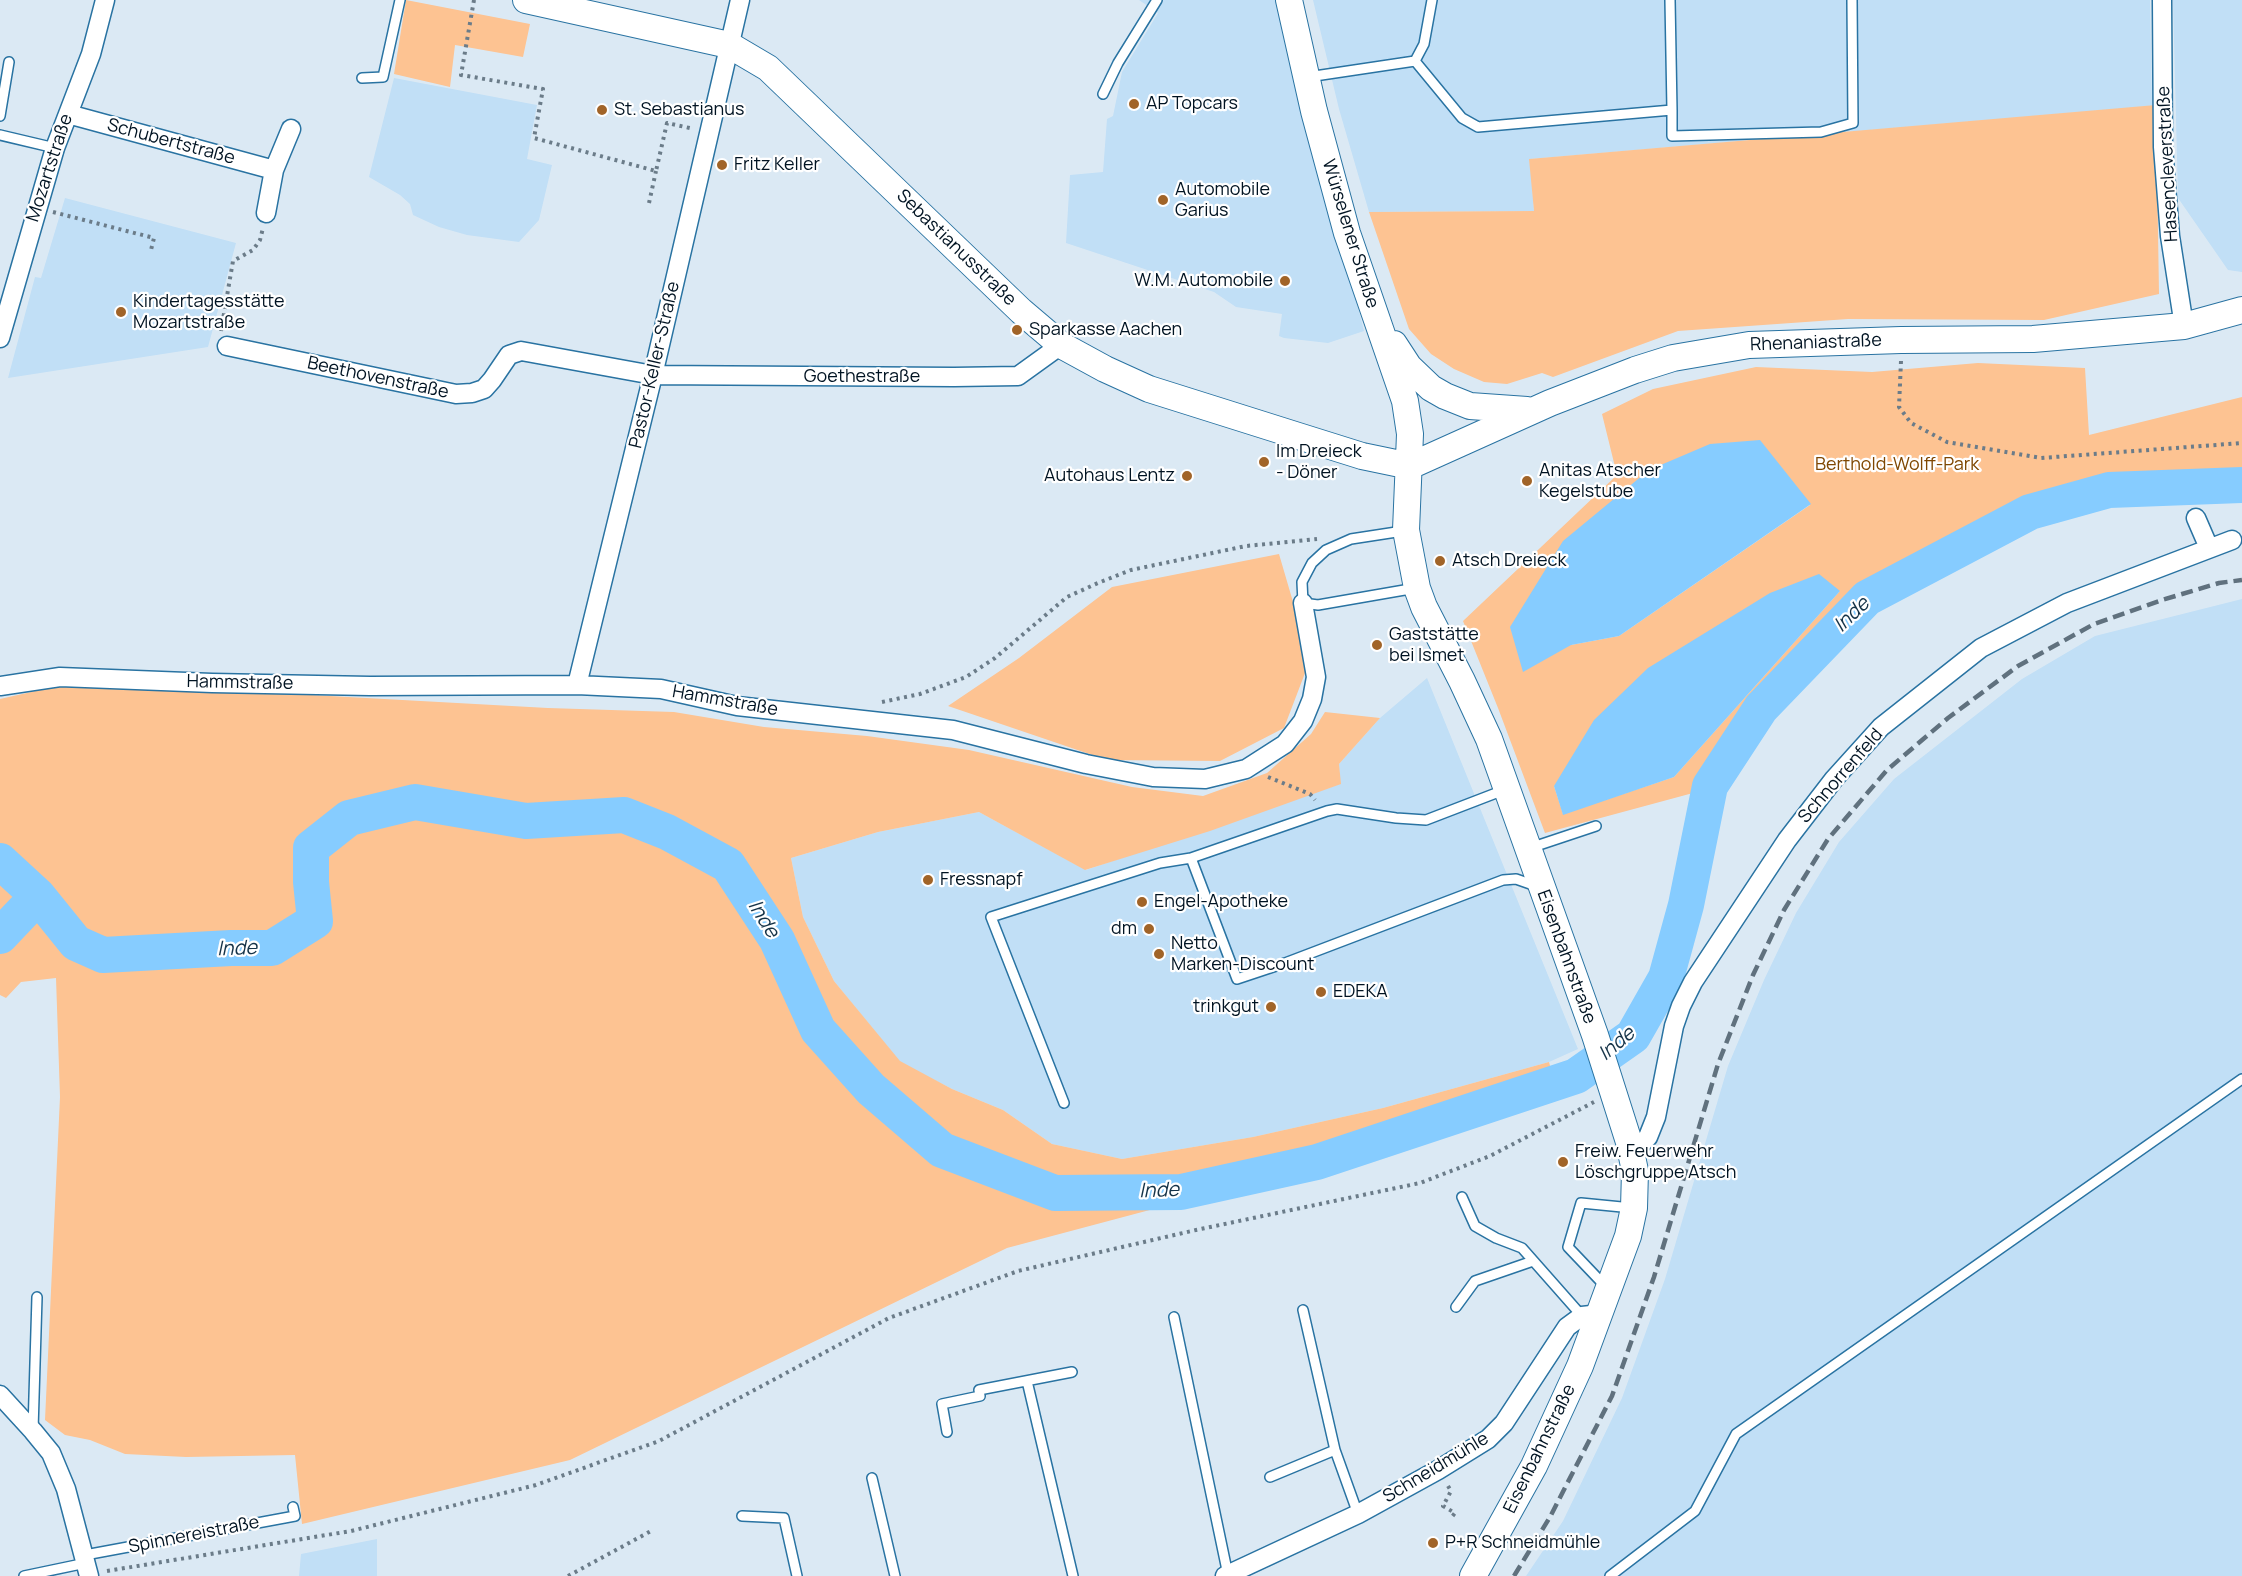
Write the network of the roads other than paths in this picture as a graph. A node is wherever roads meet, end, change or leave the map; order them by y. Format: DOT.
graph roads {
  1 [pos="105,0"];
  2 [pos="400,0"];
  3 [pos="526,0"];
  4 [pos="740,0"];
  5 [pos="1157,0"];
  6 [pos="1289,0"];
  7 [pos="1432,0"];
  8 [pos="1671,0"];
  9 [pos="1852,0"];
  10 [pos="2162,0"];
  11 [pos="729,45"];
  12 [pos="1415,61"];
  13 [pos="9,62"];
  14 [pos="1306,77"];
  15 [pos="362,78"];
  16 [pos="1103,94"];
  17 [pos="1672,110"];
  18 [pos="68,114"];
  19 [pos="0,116"];
  20 [pos="291,129"];
  21 [pos="0,135"];
  22 [pos="55,148"];
  23 [pos="274,170"];
  24 [pos="266,213"];
  25 [pos="2242,310"];
  26 [pos="1375,316"];
  27 [pos="2184,326"];
  28 [pos="0,338"];
  29 [pos="224,338"];
  30 [pos="1061,345"];
  31 [pos="653,375"];
  32 [pos="1533,410"];
  33 [pos="1410,466"];
  34 [pos="2196,518"];
  35 [pos="1406,530"];
  36 [pos="2232,540"];
  37 [pos="2209,548"];
  38 [pos="1417,588"];
  39 [pos="1303,603"];
  40 [pos="577,685"];
  41 [pos="0,686"];
  42 [pos="1507,789"];
  43 [pos="1596,826"];
  44 [pos="1527,849"];
  45 [pos="1191,858"];
  46 [pos="1541,889"];
  47 [pos="2242,1079"];
  48 [pos="1064,1103"];
  49 [pos="1632,1154"];
  50 [pos="1462,1197"];
  51 [pos="1634,1208"];
  52 [pos="1533,1261"];
  53 [pos="37,1298"];
  54 [pos="1597,1306"];
  55 [pos="1456,1307"];
  56 [pos="1303,1310"];
  57 [pos="1174,1317"];
  58 [pos="1072,1372"];
  59 [pos="1027,1381"];
  60 [pos="0,1395"];
  61 [pos="33,1431"];
  62 [pos="947,1432"];
  63 [pos="1335,1450"];
  64 [pos="1270,1477"];
  65 [pos="872,1478"];
  66 [pos="293,1507"];
  67 [pos="1358,1514"];
  68 [pos="742,1516"];
  69 [pos="87,1567"];
  70 [pos="24,1576"];
  71 [pos="797,1576"];
  72 [pos="895,1576"];
  73 [pos="1073,1576"];
  74 [pos="1226,1576"];
  75 [pos="1473,1576"];
  76 [pos="1610,1576"];
  1 -- 18 [label="street, Mozartstraße"];
  2 -- 15 [label="lane"];
  3 -- 11 [label="main road, Sebastianusstraße"];
  4 -- 11 [label="street, Pastor-Keller-Straße"];
  5 -- 16 [label="lane"];
  6 -- 14 [label="main road, Würselener Straße"];
  7 -- 12 [label="lane"];
  8 -- 17 [label="lane"];
  9 -- 17 [label="lane"];
  10 -- 27 [label="street, Hasencleverstraße"];
  11 -- 30 [label="main road, Sebastianusstraße"];
  11 -- 31 [label="street, Pastor-Keller-Straße"];
  12 -- 14 [label="lane"];
  12 -- 17 [label="lane"];
  13 -- 19 [label="lane"];
  14 -- 26 [label="main road, Würselener Straße"];
  18 -- 22 [label="street, Mozartstraße"];
  18 -- 23 [label="street, Schubertstraße"];
  20 -- 23 [label="street"];
  21 -- 22 [label="lane"];
  22 -- 28 [label="street, Mozartstraße"];
  23 -- 24 [label="street"];
  25 -- 27 [label="main road, Rhenaniastraße"];
  26 -- 32 [label="main road"];
  26 -- 33 [label="main road, Würselener Straße"];
  27 -- 32 [label="main road, Rhenaniastraße"];
  29 -- 31 [label="street, Beethovenstraße"];
  30 -- 31 [label="street, Goethestraße"];
  30 -- 33 [label="main road, Sebastianusstraße"];
  31 -- 40 [label="street, Pastor-Keller-Straße"];
  32 -- 33 [label="main road, Rhenaniastraße"];
  33 -- 35 [label="main road, Eisenbahnstraße"];
  34 -- 37 [label="street"];
  35 -- 38 [label="main road, Eisenbahnstraße"];
  35 -- 39 [label="lane"];
  36 -- 37 [label="street, Schnorrenfeld"];
  37 -- 49 [label="street, Schnorrenfeld"];
  38 -- 39 [label="lane"];
  38 -- 42 [label="main road, Eisenbahnstraße"];
  39 -- 40 [label="street, Hammstraße"];
  40 -- 41 [label="street, Hammstraße"];
  42 -- 44 [label="main road, Eisenbahnstraße"];
  42 -- 45 [label="lane"];
  43 -- 44 [label="lane"];
  44 -- 46 [label="main road, Eisenbahnstraße"];
  45 -- 46 [label="lane"];
  45 -- 48 [label="lane"];
  46 -- 49 [label="main road, Eisenbahnstraße"];
  47 -- 76 [label="lane"];
  49 -- 51 [label="main road, Eisenbahnstraße"];
  50 -- 52 [label="lane"];
  51 -- 54 [label="main road, Eisenbahnstraße"];
  51 -- 54 [label="lane"];
  52 -- 54 [label="lane"];
  52 -- 55 [label="lane"];
  53 -- 61 [label="lane"];
  54 -- 67 [label="street, Schneidmühle"];
  54 -- 75 [label="main road, Eisenbahnstraße"];
  56 -- 63 [label="lane"];
  57 -- 74 [label="lane, Schneidmühle"];
  58 -- 59 [label="lane"];
  59 -- 62 [label="lane"];
  59 -- 73 [label="lane"];
  60 -- 61 [label="street"];
  61 -- 69 [label="street"];
  63 -- 64 [label="lane"];
  63 -- 67 [label="lane"];
  65 -- 72 [label="lane"];
  66 -- 69 [label="lane, Spinnereistraße"];
  67 -- 74 [label="street, Schneidmühle"];
  68 -- 71 [label="lane"];
  69 -- 70 [label="lane"];
}
